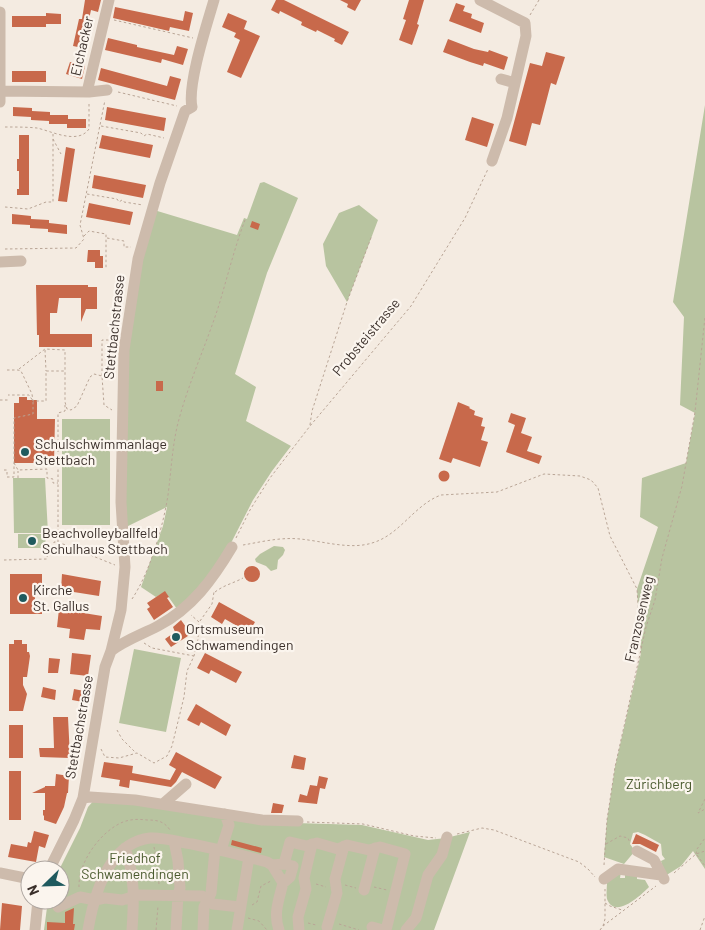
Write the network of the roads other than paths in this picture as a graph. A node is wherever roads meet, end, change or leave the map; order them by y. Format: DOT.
graph roads {
  1 [pos="109,0"];
  2 [pos="214,0"];
  3 [pos="480,0"];
  4 [pos="0,12"];
  5 [pos="501,79"];
  6 [pos="515,83"];
  7 [pos="106,90"];
  8 [pos="0,92"];
  9 [pos="88,92"];
  10 [pos="0,102"];
  11 [pos="492,162"];
  12 [pos="21,261"];
  13 [pos="0,262"];
  14 [pos="232,548"];
  15 [pos="111,651"];
  16 [pos="186,784"];
  17 [pos="83,798"];
  18 [pos="163,804"];
  19 [pos="225,814"];
  20 [pos="298,821"];
  21 [pos="447,837"];
  22 [pos="174,841"];
  23 [pos="312,844"];
  24 [pos="344,846"];
  25 [pos="125,848"];
  26 [pos="375,848"];
  27 [pos="218,849"];
  28 [pos="637,851"];
  29 [pos="249,857"];
  30 [pos="54,860"];
  31 [pos="284,864"];
  32 [pos="272,865"];
  33 [pos="0,873"];
  34 [pos="20,877"];
  35 [pos="600,878"];
  36 [pos="281,880"];
  37 [pos="363,888"];
  38 [pos="178,895"];
  39 [pos="134,897"];
  40 [pos="95,900"];
  41 [pos="207,900"];
  42 [pos="70,901"];
  43 [pos="37,910"];
  44 [pos="241,912"];
  45 [pos="324,924"];
  46 [pos="299,925"];
  47 [pos="380,929"];
  48 [pos="35,930"];
  49 [pos="88,930"];
  50 [pos="132,930"];
  51 [pos="176,930"];
  52 [pos="203,930"];
  53 [pos="237,930"];
  54 [pos="279,930"];
  55 [pos="406,930"];
  1 -- 9 [label="street, Eichacker"];
  2 -- 15 [label="street, Stettbachstrasse"];
  3 -- 6 [label="street"];
  4 -- 8 [label="street"];
  5 -- 6 [label="street"];
  6 -- 11 [label="street"];
  7 -- 9 [label="street, Eichacker"];
  8 -- 9 [label="street"];
  8 -- 10 [label="street"];
  12 -- 13 [label="street"];
  14 -- 15 [label="street"];
  15 -- 17 [label="street, Stettbachstrasse"];
  16 -- 18 [label="street"];
  17 -- 18 [label="street"];
  17 -- 30 [label="street, Stettbachstrasse"];
  18 -- 19 [label="street"];
  19 -- 20 [label="street"];
  19 -- 27 [label="street"];
  21 -- 55 [label="street"];
  22 -- 25 [label="street"];
  22 -- 27 [label="street"];
  22 -- 38 [label="street"];
  23 -- 24 [label="street"];
  23 -- 31 [label="street"];
  23 -- 46 [label="street"];
  24 -- 26 [label="street"];
  24 -- 45 [label="street"];
  25 -- 39 [label="street"];
  25 -- 40 [label="street"];
  26 -- 37 [label="street"];
  26 -- 47 [label="street"];
  27 -- 29 [label="street"];
  27 -- 41 [label="street"];
  28 -- 35 [label="street"];
  29 -- 32 [label="street"];
  29 -- 44 [label="street"];
  31 -- 32 [label="street"];
  31 -- 36 [label="street"];
  32 -- 36 [label="street"];
  33 -- 34 [label="street"];
  36 -- 54 [label="street"];
  38 -- 39 [label="street"];
  38 -- 41 [label="street"];
  38 -- 51 [label="street"];
  39 -- 40 [label="street"];
  39 -- 50 [label="street"];
  40 -- 42 [label="street"];
  40 -- 49 [label="street"];
  41 -- 44 [label="street"];
  41 -- 52 [label="street"];
  43 -- 48 [label="street"];
  44 -- 53 [label="street"];
}
